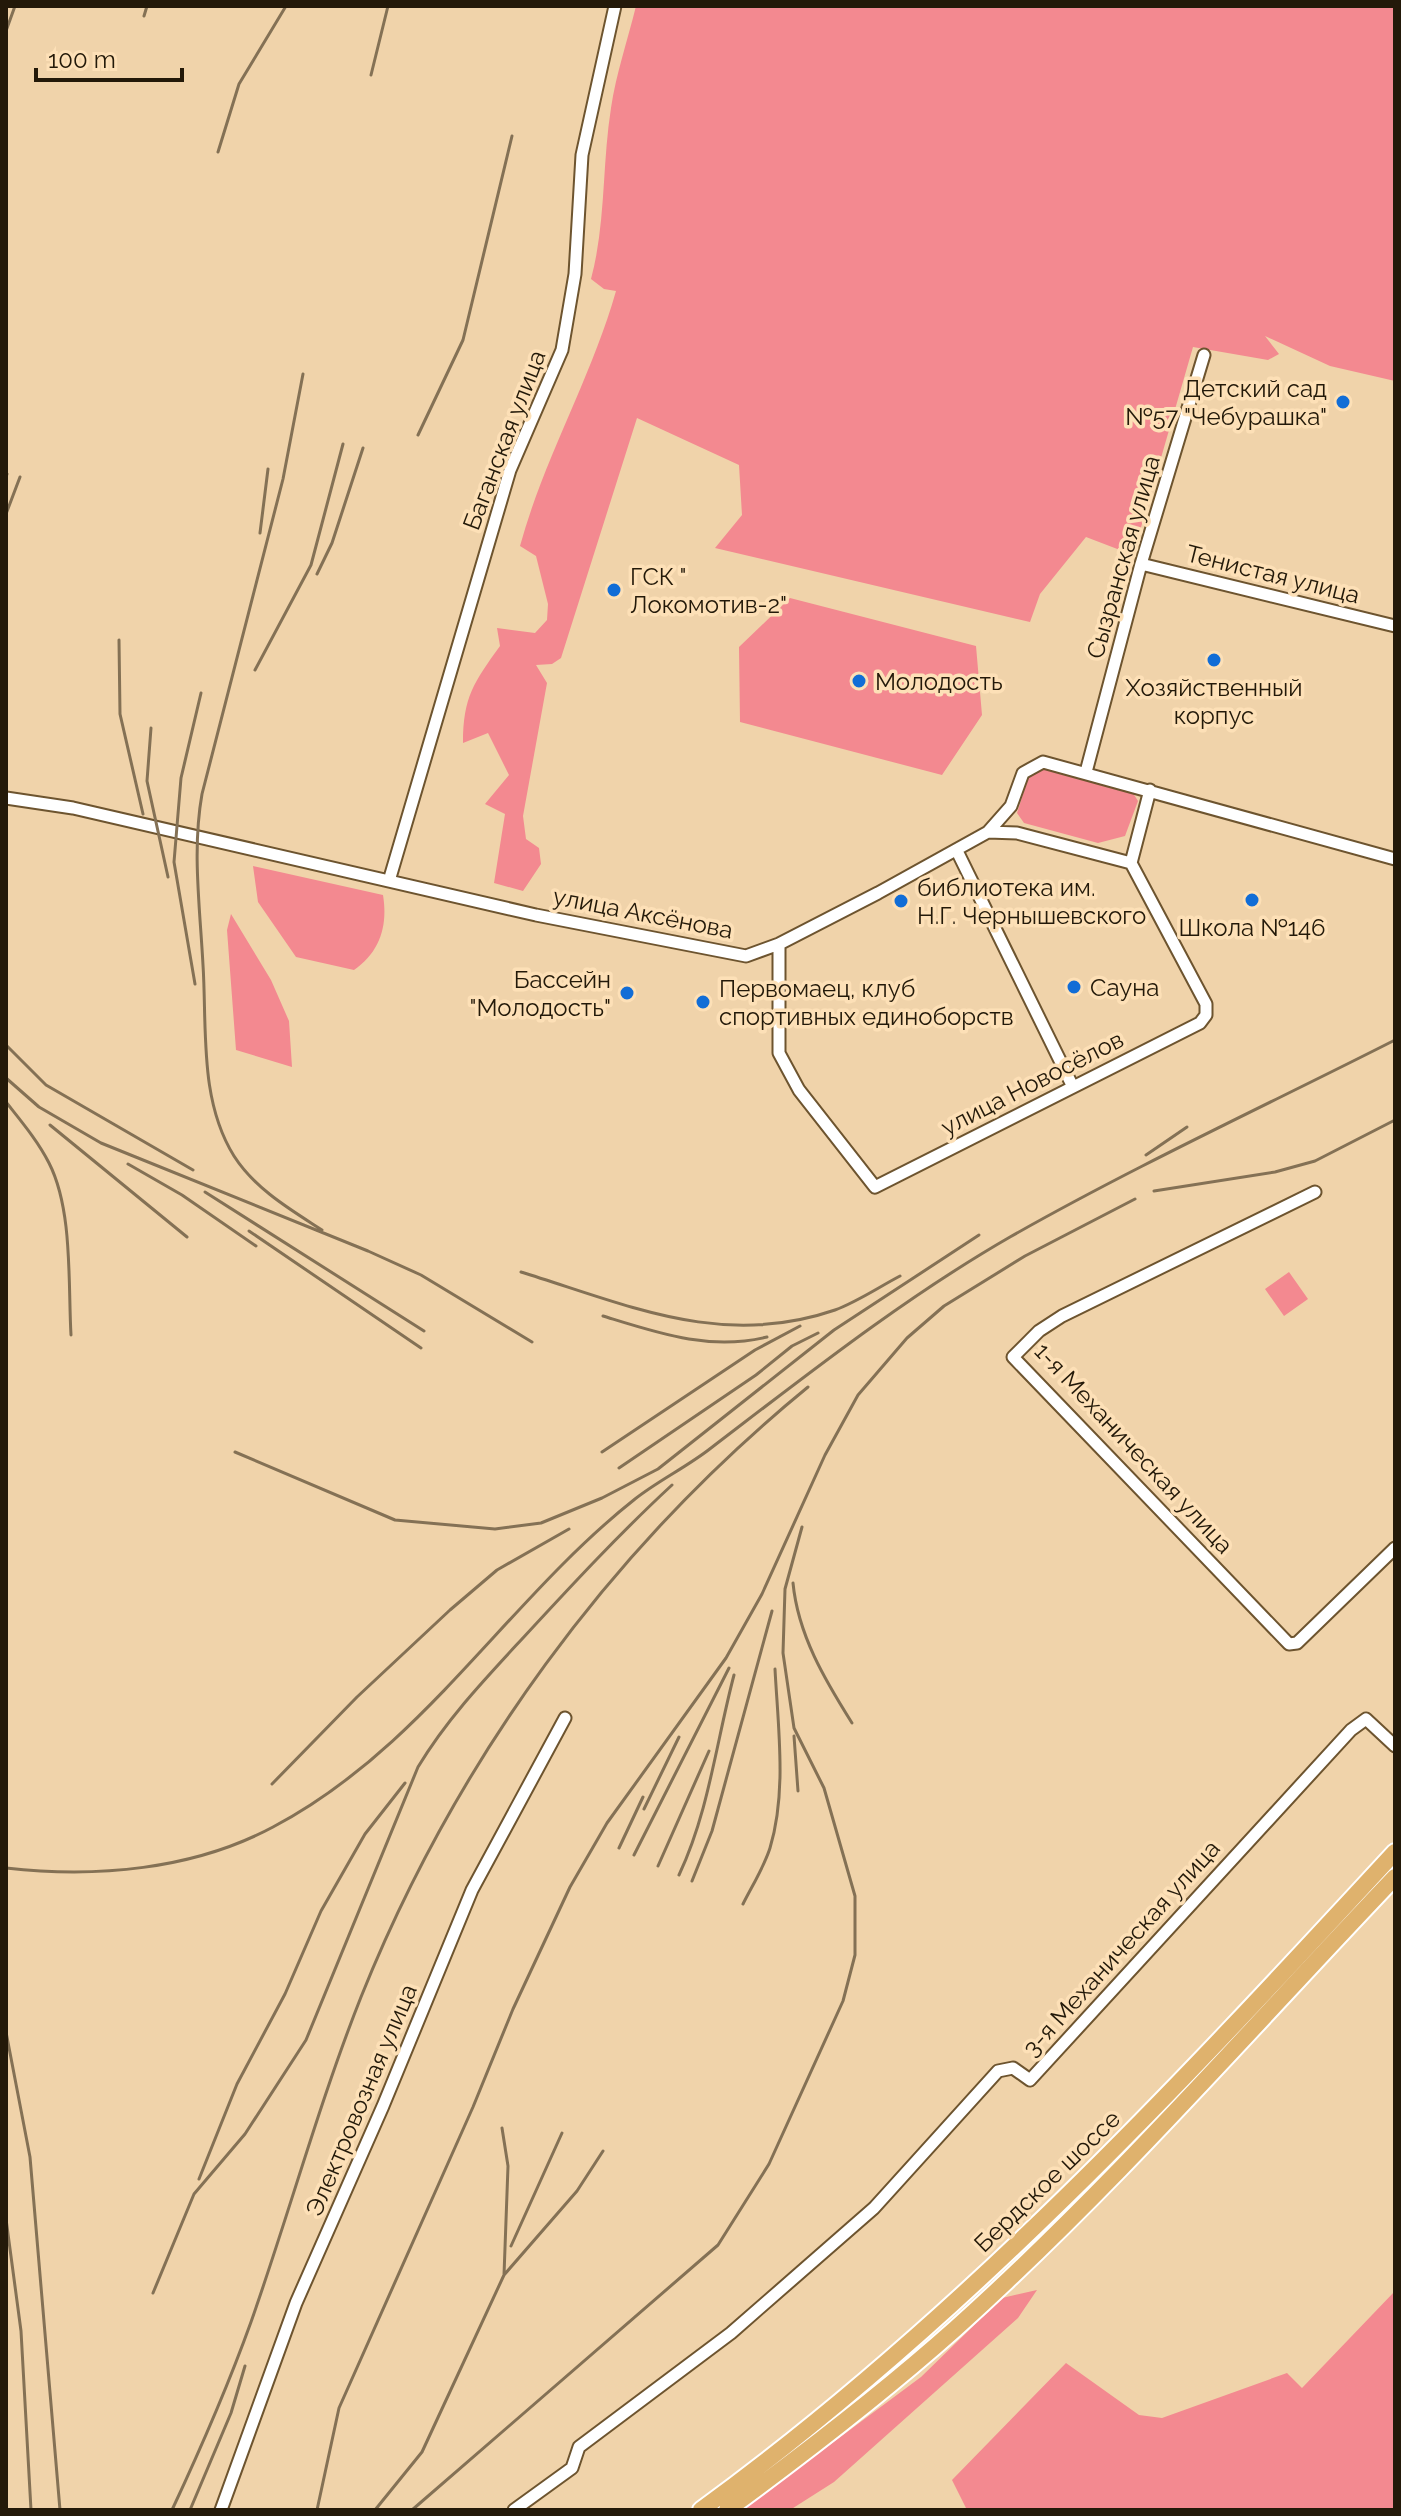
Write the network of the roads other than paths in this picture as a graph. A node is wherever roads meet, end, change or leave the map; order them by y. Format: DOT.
graph roads {
  1 [pos="615,6"];
  2 [pos="1204,355"];
  3 [pos="1141,564"];
  4 [pos="1395,626"];
  5 [pos="1086,772"];
  6 [pos="1150,790"];
  7 [pos="6,798"];
  8 [pos="988,832"];
  9 [pos="957,851"];
  10 [pos="1395,859"];
  11 [pos="1131,863"];
  12 [pos="389,881"];
  13 [pos="779,944"];
  14 [pos="1073,1087"];
  15 [pos="1315,1192"];
  16 [pos="1395,1548"];
  17 [pos="565,1718"];
  18 [pos="1395,1746"];
  19 [pos="1395,1852"];
  20 [pos="1395,1877"];
  21 [pos="221,2510"];
  22 [pos="514,2510"];
  23 [pos="701,2510"];
  24 [pos="727,2510"];
  1 -- 12 [label="street, Баганская улица"];
  2 -- 3 [label="street, Сызранская улица"];
  3 -- 4 [label="street, Тенистая улица"];
  3 -- 5 [label="street, Сызранская улица"];
  5 -- 6 [label="street, улица Аксёнова"];
  5 -- 8 [label="street, улица Аксёнова"];
  6 -- 10 [label="street, улица Аксёнова"];
  6 -- 11 [label="street"];
  7 -- 12 [label="street, улица Аксёнова"];
  8 -- 9 [label="street, улица Аксёнова"];
  8 -- 11 [label="street"];
  9 -- 13 [label="street, улица Аксёнова"];
  9 -- 14 [label="street"];
  11 -- 14 [label="street, улица Новосёлов"];
  12 -- 13 [label="street, улица Аксёнова"];
  13 -- 14 [label="street, улица Новосёлов"];
  15 -- 16 [label="street, 1-я Механическая улица"];
  17 -- 21 [label="street, Электровозная улица"];
  18 -- 22 [label="street, 3-я Механическая улица"];
  19 -- 23 [label="highway, Бердское шоссе"];
  20 -- 24 [label="highway, Бердское шоссе"];
}
